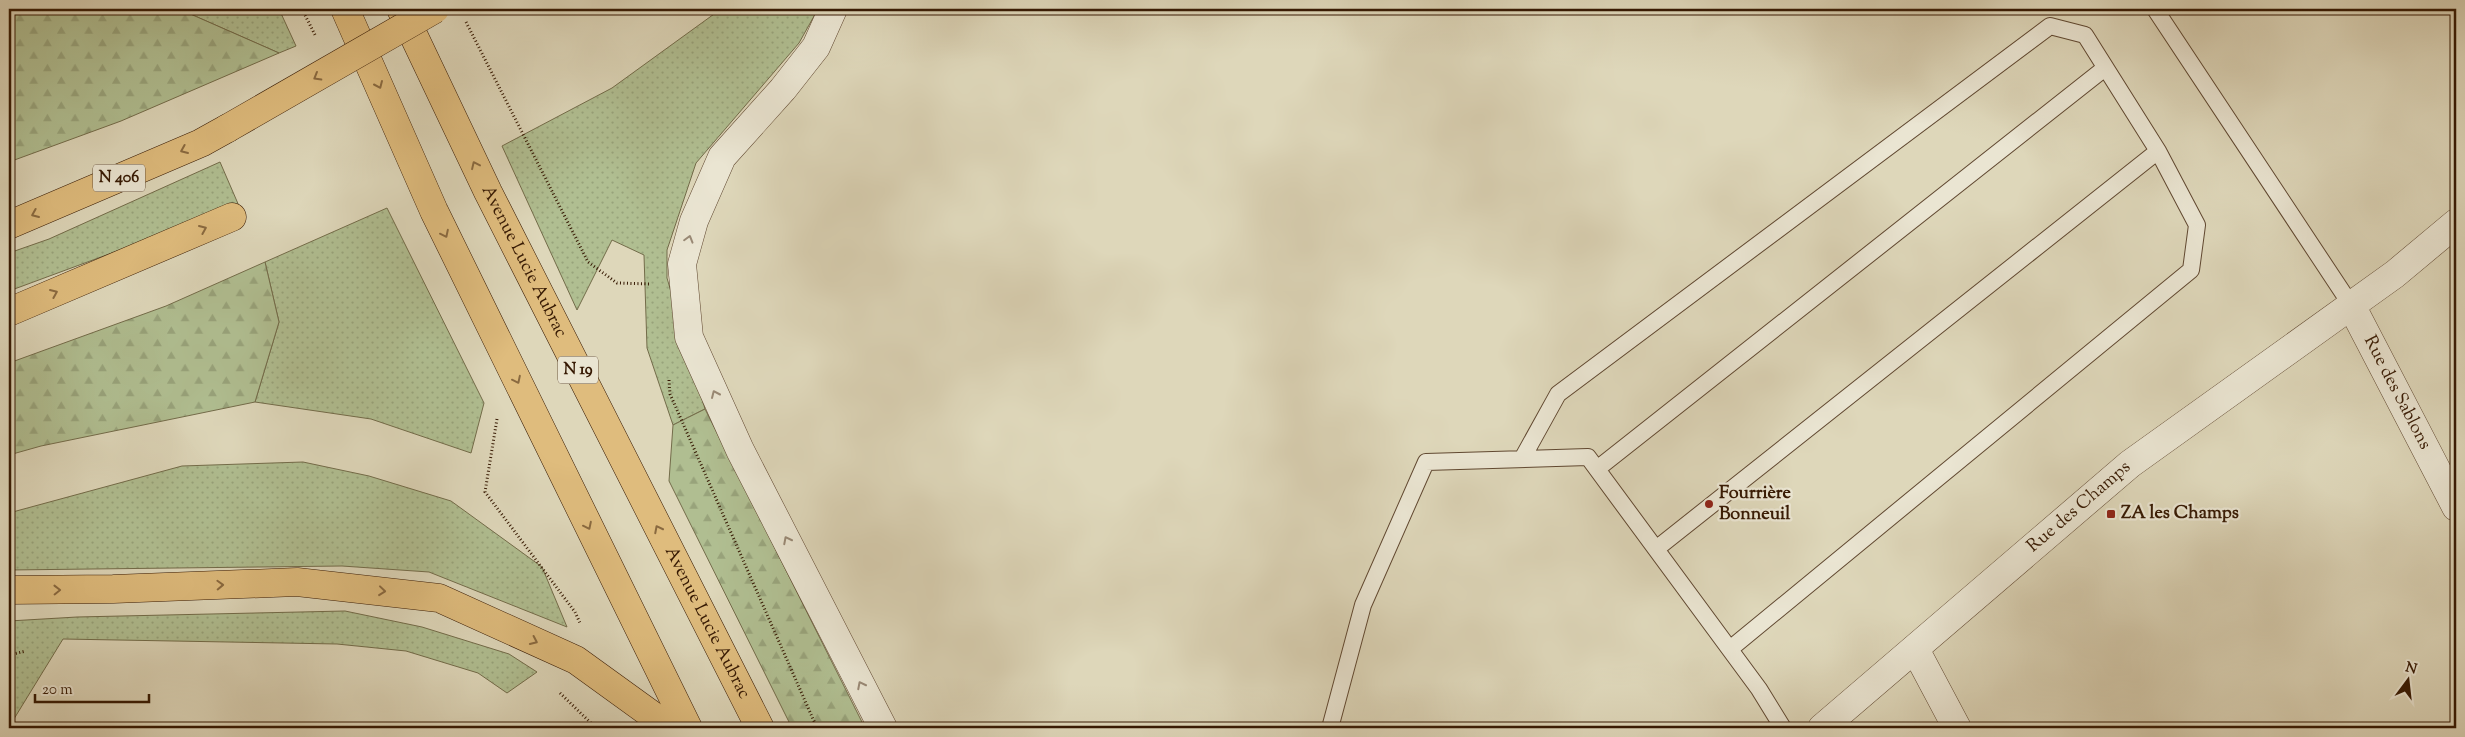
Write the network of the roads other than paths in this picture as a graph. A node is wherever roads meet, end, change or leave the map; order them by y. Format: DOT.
graph roads {
  1 [pos="345,9"];
  2 [pos="401,9"];
  3 [pos="435,9"];
  4 [pos="833,9"];
  5 [pos="2155,9"];
  6 [pos="2105,68"];
  7 [pos="2158,151"];
  8 [pos="232,217"];
  9 [pos="2456,223"];
  10 [pos="9,225"];
  11 [pos="2351,305"];
  12 [pos="9,312"];
  13 [pos="1522,459"];
  14 [pos="1597,470"];
  15 [pos="2456,507"];
  16 [pos="1656,549"];
  17 [pos="9,590"];
  18 [pos="1914,648"];
  19 [pos="1730,649"];
  20 [pos="670,728"];
  21 [pos="688,728"];
  22 [pos="760,728"];
  23 [pos="883,728"];
  24 [pos="1330,728"];
  25 [pos="1783,728"];
  26 [pos="1822,728"];
  27 [pos="1957,728"];
  1 -- 21 [label="main road, one-way"];
  22 -- 2 [label="main road, Avenue Lucie Aubrac / N 19, one-way"];
  3 -- 10 [label="main road, N 406, one-way, bridge"];
  23 -- 4 [label="street, one-way"];
  5 -- 11 [label="lane"];
  6 -- 7 [label="lane"];
  6 -- 13 [label="lane"];
  6 -- 14 [label="lane"];
  7 -- 16 [label="lane"];
  7 -- 19 [label="lane"];
  12 -- 8 [label="main road, one-way"];
  9 -- 11 [label="street, Rue des Champs"];
  11 -- 15 [label="street, Rue des Sablons"];
  11 -- 18 [label="street, Rue des Champs"];
  13 -- 14 [label="lane"];
  13 -- 24 [label="lane"];
  14 -- 16 [label="lane"];
  16 -- 19 [label="lane"];
  17 -- 20 [label="main road, one-way"];
  18 -- 26 [label="street, Rue des Champs"];
  18 -- 27 [label="street"];
  19 -- 25 [label="lane"];
}
